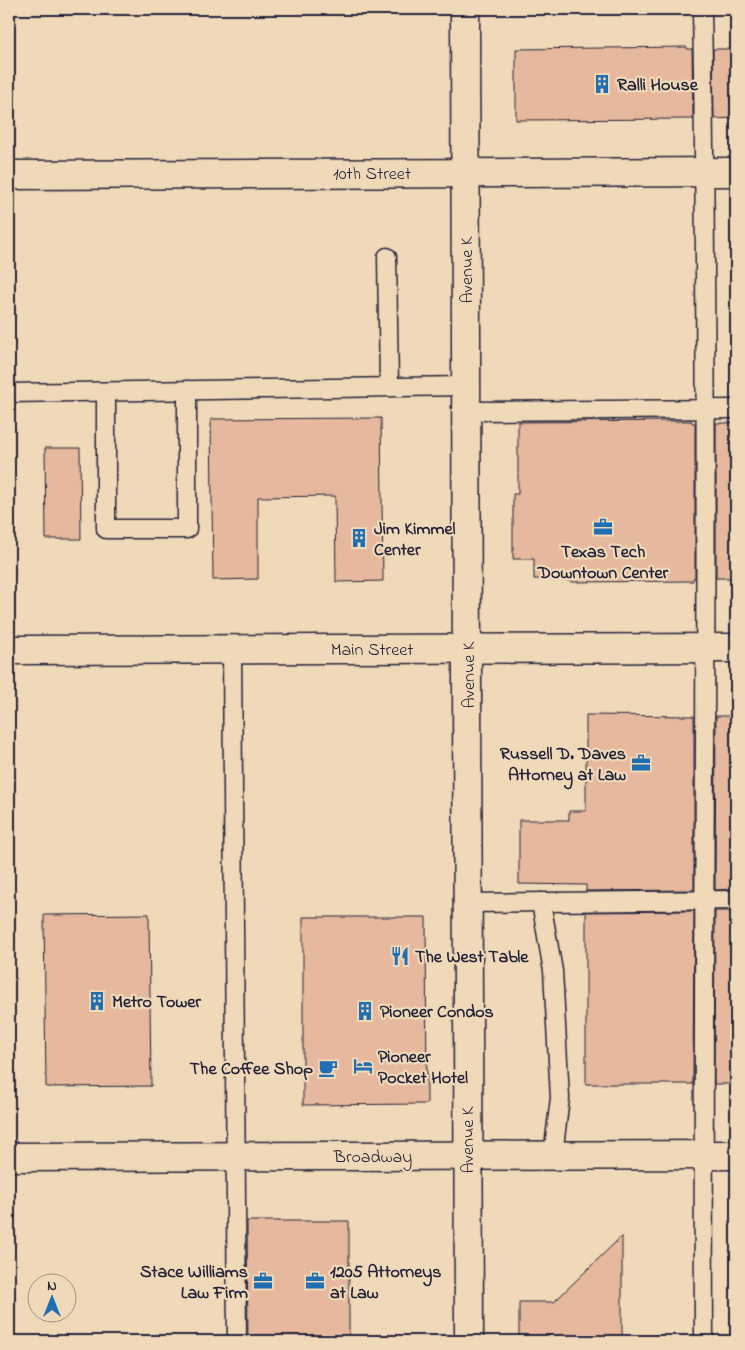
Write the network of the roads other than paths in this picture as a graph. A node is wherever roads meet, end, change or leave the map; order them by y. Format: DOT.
graph roads {
  1 [pos="465,9"];
  2 [pos="702,9"];
  3 [pos="736,172"];
  4 [pos="466,173"];
  5 [pos="706,173"];
  6 [pos="9,175"];
  7 [pos="387,257"];
  8 [pos="389,386"];
  9 [pos="187,390"];
  10 [pos="106,392"];
  11 [pos="9,394"];
  12 [pos="466,398"];
  13 [pos="706,409"];
  14 [pos="736,409"];
  15 [pos="706,648"];
  16 [pos="736,648"];
  17 [pos="468,649"];
  18 [pos="9,650"];
  19 [pos="232,650"];
  20 [pos="736,900"];
  21 [pos="705,901"];
  22 [pos="540,902"];
  23 [pos="467,903"];
  24 [pos="467,1155"];
  25 [pos="554,1155"];
  26 [pos="703,1155"];
  27 [pos="736,1155"];
  28 [pos="235,1156"];
  29 [pos="9,1157"];
  30 [pos="237,1341"];
  31 [pos="469,1341"];
  32 [pos="704,1341"];
  1 -- 4 [label="main road, Avenue K"];
  2 -- 5 [label="lane"];
  3 -- 5 [label="main road, 10th Street"];
  4 -- 5 [label="main road, 10th Street"];
  4 -- 6 [label="main road, 10th Street"];
  4 -- 12 [label="main road, Avenue K"];
  5 -- 13 [label="lane"];
  7 -- 8 [label="lane"];
  8 -- 9 [label="lane"];
  8 -- 12 [label="lane"];
  9 -- 10 [label="lane"];
  9 -- 10 [label="lane"];
  10 -- 11 [label="lane"];
  12 -- 13 [label="lane"];
  12 -- 17 [label="main road, Avenue K"];
  13 -- 14 [label="lane"];
  13 -- 15 [label="lane"];
  15 -- 16 [label="main road, Main Street"];
  15 -- 17 [label="main road, Main Street"];
  15 -- 21 [label="lane"];
  17 -- 19 [label="main road, Main Street"];
  17 -- 23 [label="main road, Avenue K"];
  18 -- 19 [label="main road, Main Street"];
  19 -- 28 [label="lane"];
  20 -- 21 [label="lane"];
  21 -- 22 [label="lane"];
  21 -- 26 [label="lane"];
  22 -- 23 [label="lane"];
  22 -- 25 [label="lane"];
  23 -- 24 [label="main road, Avenue K"];
  24 -- 25 [label="main road, Broadway"];
  24 -- 28 [label="main road, Broadway"];
  24 -- 31 [label="main road, Avenue K"];
  25 -- 26 [label="main road, Broadway"];
  26 -- 27 [label="main road, Broadway"];
  26 -- 32 [label="lane"];
  28 -- 29 [label="main road, Broadway"];
  28 -- 30 [label="lane"];
}
